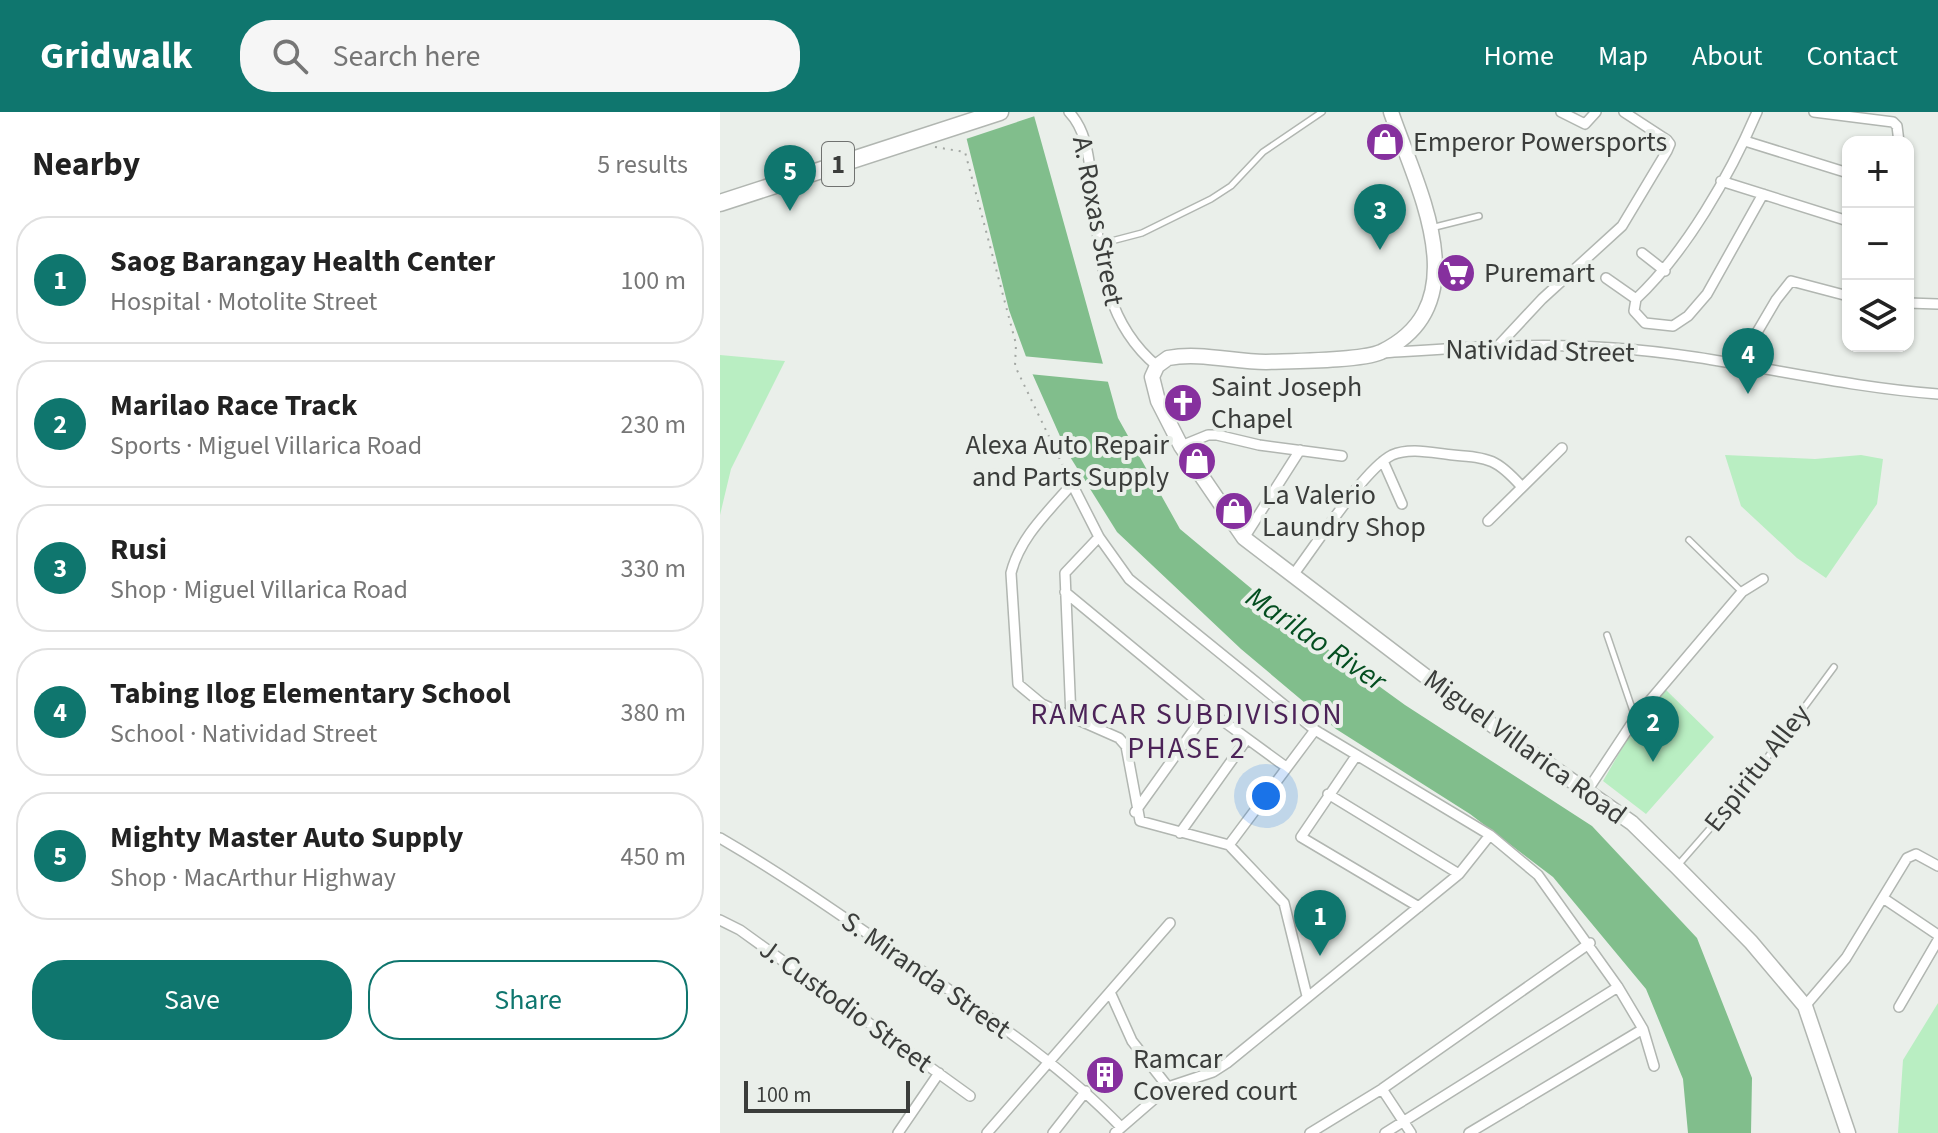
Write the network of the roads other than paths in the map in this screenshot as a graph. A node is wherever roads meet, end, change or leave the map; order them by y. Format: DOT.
graph roads {
  1 [pos="1000,112"];
  2 [pos="1069,112"];
  3 [pos="1322,112"];
  4 [pos="1391,112"];
  5 [pos="1561,112"];
  6 [pos="1596,112"];
  7 [pos="1624,112"];
  8 [pos="1757,112"];
  9 [pos="1814,112"];
  10 [pos="1830,113"];
  11 [pos="1898,136"];
  12 [pos="1745,141"];
  13 [pos="1842,171"];
  14 [pos="1721,181"];
  15 [pos="1763,194"];
  16 [pos="720,203"];
  17 [pos="1479,216"];
  18 [pos="1842,219"];
  19 [pos="1430,228"];
  20 [pos="1100,244"];
  21 [pos="1642,253"];
  22 [pos="1665,271"];
  23 [pos="1606,278"];
  24 [pos="1842,294"];
  25 [pos="1636,299"];
  26 [pos="1914,303"];
  27 [pos="1938,304"];
  28 [pos="1499,345"];
  29 [pos="1379,353"];
  30 [pos="1739,363"];
  31 [pos="1157,366"];
  32 [pos="1938,394"];
  33 [pos="1181,446"];
  34 [pos="1562,448"];
  35 [pos="1300,450"];
  36 [pos="1342,456"];
  37 [pos="1383,461"];
  38 [pos="1522,487"];
  39 [pos="1402,504"];
  40 [pos="1488,521"];
  41 [pos="1099,537"];
  42 [pos="1244,538"];
  43 [pos="1689,540"];
  44 [pos="1293,575"];
  45 [pos="1763,579"];
  46 [pos="1065,592"];
  47 [pos="1742,592"];
  48 [pos="1607,635"];
  49 [pos="1834,667"];
  50 [pos="1208,710"];
  51 [pos="1636,717"];
  52 [pos="1071,718"];
  53 [pos="1315,730"];
  54 [pos="1247,739"];
  55 [pos="1356,756"];
  56 [pos="1286,767"];
  57 [pos="1587,791"];
  58 [pos="1328,794"];
  59 [pos="1135,812"];
  60 [pos="1180,833"];
  61 [pos="1490,835"];
  62 [pos="720,838"];
  63 [pos="1229,845"];
  64 [pos="1938,866"];
  65 [pos="1677,867"];
  66 [pos="1459,874"];
  67 [pos="1883,898"];
  68 [pos="1419,907"];
  69 [pos="720,920"];
  70 [pos="1170,923"];
  71 [pos="1938,937"];
  72 [pos="1590,943"];
  73 [pos="1618,987"];
  74 [pos="1110,992"];
  75 [pos="1307,996"];
  76 [pos="1805,1006"];
  77 [pos="1899,1007"];
  78 [pos="1643,1029"];
  79 [pos="1048,1061"];
  80 [pos="1654,1066"];
  81 [pos="939,1073"];
  82 [pos="1168,1087"];
  83 [pos="1382,1089"];
  84 [pos="1086,1091"];
  85 [pos="970,1096"];
  86 [pos="1403,1122"];
  87 [pos="1118,1130"];
  88 [pos="898,1133"];
  89 [pos="987,1133"];
  90 [pos="1053,1133"];
  91 [pos="1310,1133"];
  92 [pos="1385,1133"];
  93 [pos="1411,1133"];
  94 [pos="1469,1133"];
  95 [pos="1848,1133"];
  1 -- 16 [label="highway, 1"];
  2 -- 20 [label="street, A. Roxas Street"];
  3 -- 20 [label="lane"];
  4 -- 19 [label="main road"];
  5 -- 6 [label="street"];
  7 -- 28 [label="street"];
  8 -- 12 [label="street"];
  9 -- 10 [label="street"];
  10 -- 11 [label="street"];
  12 -- 13 [label="street"];
  12 -- 14 [label="street"];
  14 -- 15 [label="street"];
  14 -- 22 [label="street"];
  15 -- 18 [label="street"];
  15 -- 25 [label="street"];
  17 -- 19 [label="lane"];
  19 -- 29 [label="main road"];
  20 -- 31 [label="street, A. Roxas Street"];
  21 -- 22 [label="street"];
  22 -- 25 [label="street"];
  23 -- 25 [label="street"];
  24 -- 30 [label="street"];
  26 -- 27 [label="street"];
  28 -- 29 [label="street, Natividad Street"];
  28 -- 30 [label="street, Natividad Street"];
  29 -- 31 [label="main road"];
  30 -- 32 [label="street, Natividad Street"];
  31 -- 33 [label="main road, Miguel Villarica Road"];
  33 -- 35 [label="street"];
  33 -- 42 [label="main road, Miguel Villarica Road"];
  34 -- 38 [label="street"];
  35 -- 36 [label="street"];
  35 -- 42 [label="street"];
  37 -- 38 [label="street"];
  37 -- 39 [label="street"];
  37 -- 44 [label="street"];
  38 -- 40 [label="street"];
  41 -- 46 [label="street"];
  41 -- 52 [label="street"];
  41 -- 53 [label="street"];
  42 -- 44 [label="main road, Miguel Villarica Road"];
  43 -- 47 [label="lane"];
  44 -- 57 [label="main road, Miguel Villarica Road"];
  45 -- 47 [label="street"];
  46 -- 50 [label="street"];
  46 -- 52 [label="street"];
  47 -- 51 [label="street"];
  48 -- 51 [label="lane"];
  49 -- 65 [label="lane, Espiritu Alley"];
  50 -- 54 [label="street"];
  50 -- 59 [label="street"];
  51 -- 57 [label="street"];
  52 -- 59 [label="street"];
  53 -- 55 [label="street"];
  53 -- 56 [label="street"];
  54 -- 56 [label="street"];
  54 -- 60 [label="street"];
  55 -- 58 [label="street"];
  55 -- 61 [label="street"];
  56 -- 63 [label="street"];
  57 -- 65 [label="main road, Miguel Villarica Road"];
  58 -- 66 [label="street"];
  58 -- 68 [label="street"];
  59 -- 60 [label="street"];
  60 -- 63 [label="street"];
  61 -- 66 [label="street"];
  61 -- 72 [label="street"];
  62 -- 79 [label="street, S. Miranda Street"];
  63 -- 75 [label="street"];
  64 -- 67 [label="street"];
  65 -- 76 [label="main road, Miguel Villarica Road"];
  66 -- 68 [label="street"];
  67 -- 71 [label="street"];
  67 -- 76 [label="street"];
  68 -- 75 [label="street"];
  69 -- 81 [label="street, J. Custodio Street"];
  70 -- 74 [label="street"];
  71 -- 77 [label="street"];
  72 -- 73 [label="street"];
  72 -- 83 [label="street"];
  73 -- 78 [label="street"];
  73 -- 86 [label="street"];
  74 -- 79 [label="street"];
  74 -- 82 [label="street"];
  75 -- 82 [label="street"];
  76 -- 95 [label="main road, Miguel Villarica Road"];
  78 -- 80 [label="street"];
  78 -- 94 [label="street"];
  79 -- 84 [label="street, S. Miranda Street"];
  79 -- 89 [label="street"];
  81 -- 85 [label="street, J. Custodio Street"];
  81 -- 88 [label="street"];
  82 -- 87 [label="street"];
  83 -- 86 [label="street"];
  83 -- 91 [label="street"];
  84 -- 87 [label="street, S. Miranda Street"];
  84 -- 90 [label="street"];
  86 -- 92 [label="street"];
  86 -- 93 [label="street"];
}
